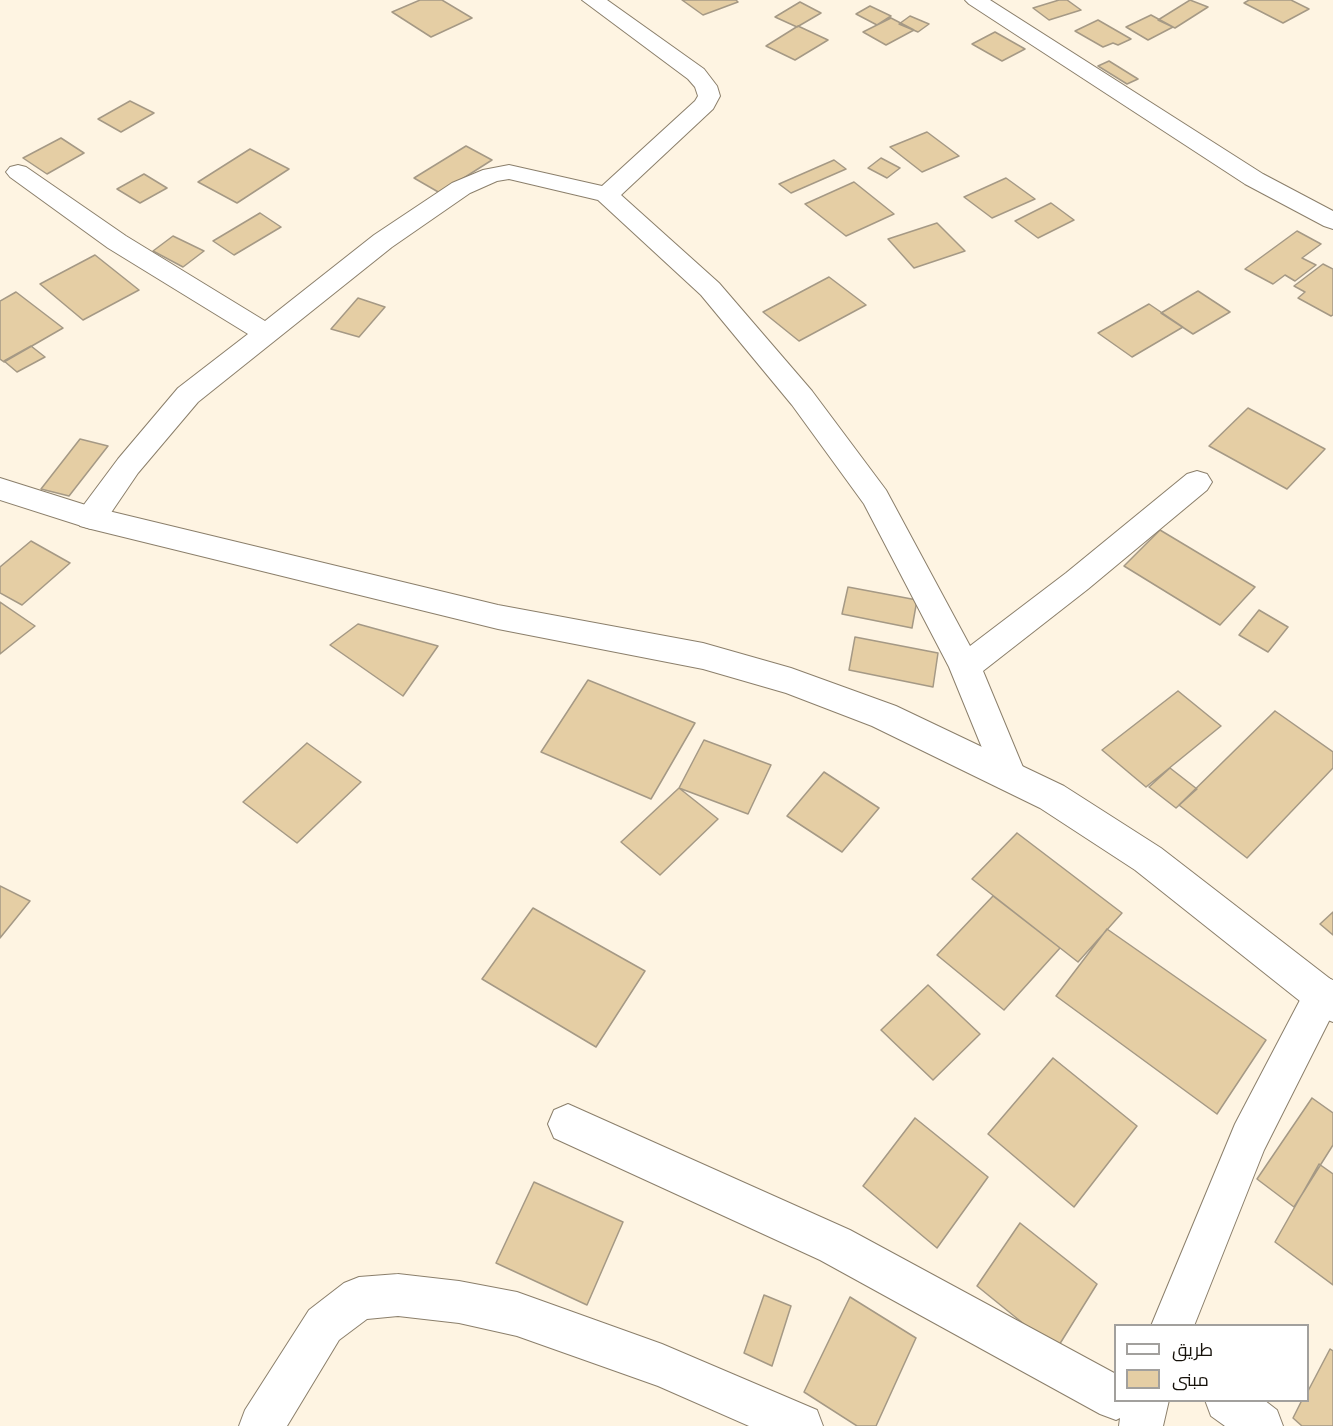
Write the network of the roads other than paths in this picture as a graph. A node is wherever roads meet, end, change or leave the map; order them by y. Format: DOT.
graph roads {
  1 [pos="594,0"];
  2 [pos="976,0"];
  3 [pos="18,172"];
  4 [pos="606,195"];
  5 [pos="1333,221"];
  6 [pos="267,334"];
  7 [pos="1197,482"];
  8 [pos="0,489"];
  9 [pos="91,518"];
  10 [pos="964,667"];
  11 [pos="1010,777"];
  12 [pos="1328,999"];
  13 [pos="568,1124"];
  14 [pos="1173,1324"];
  15 [pos="1114,1397"];
  16 [pos="1228,1402"];
  17 [pos="261,1426"];
  18 [pos="801,1426"];
  19 [pos="1261,1426"];
  1 -- 4 [label="street"];
  2 -- 5 [label="street"];
  3 -- 6 [label="street"];
  4 -- 6 [label="street"];
  4 -- 10 [label="street"];
  6 -- 9 [label="street"];
  7 -- 10 [label="street"];
  8 -- 9 [label="street"];
  9 -- 11 [label="street"];
  10 -- 11 [label="street"];
  11 -- 12 [label="street"];
  12 -- 14 [label="street"];
  13 -- 15 [label="street"];
  16 -- 19 [label="street"];
  17 -- 18 [label="street"];
}
